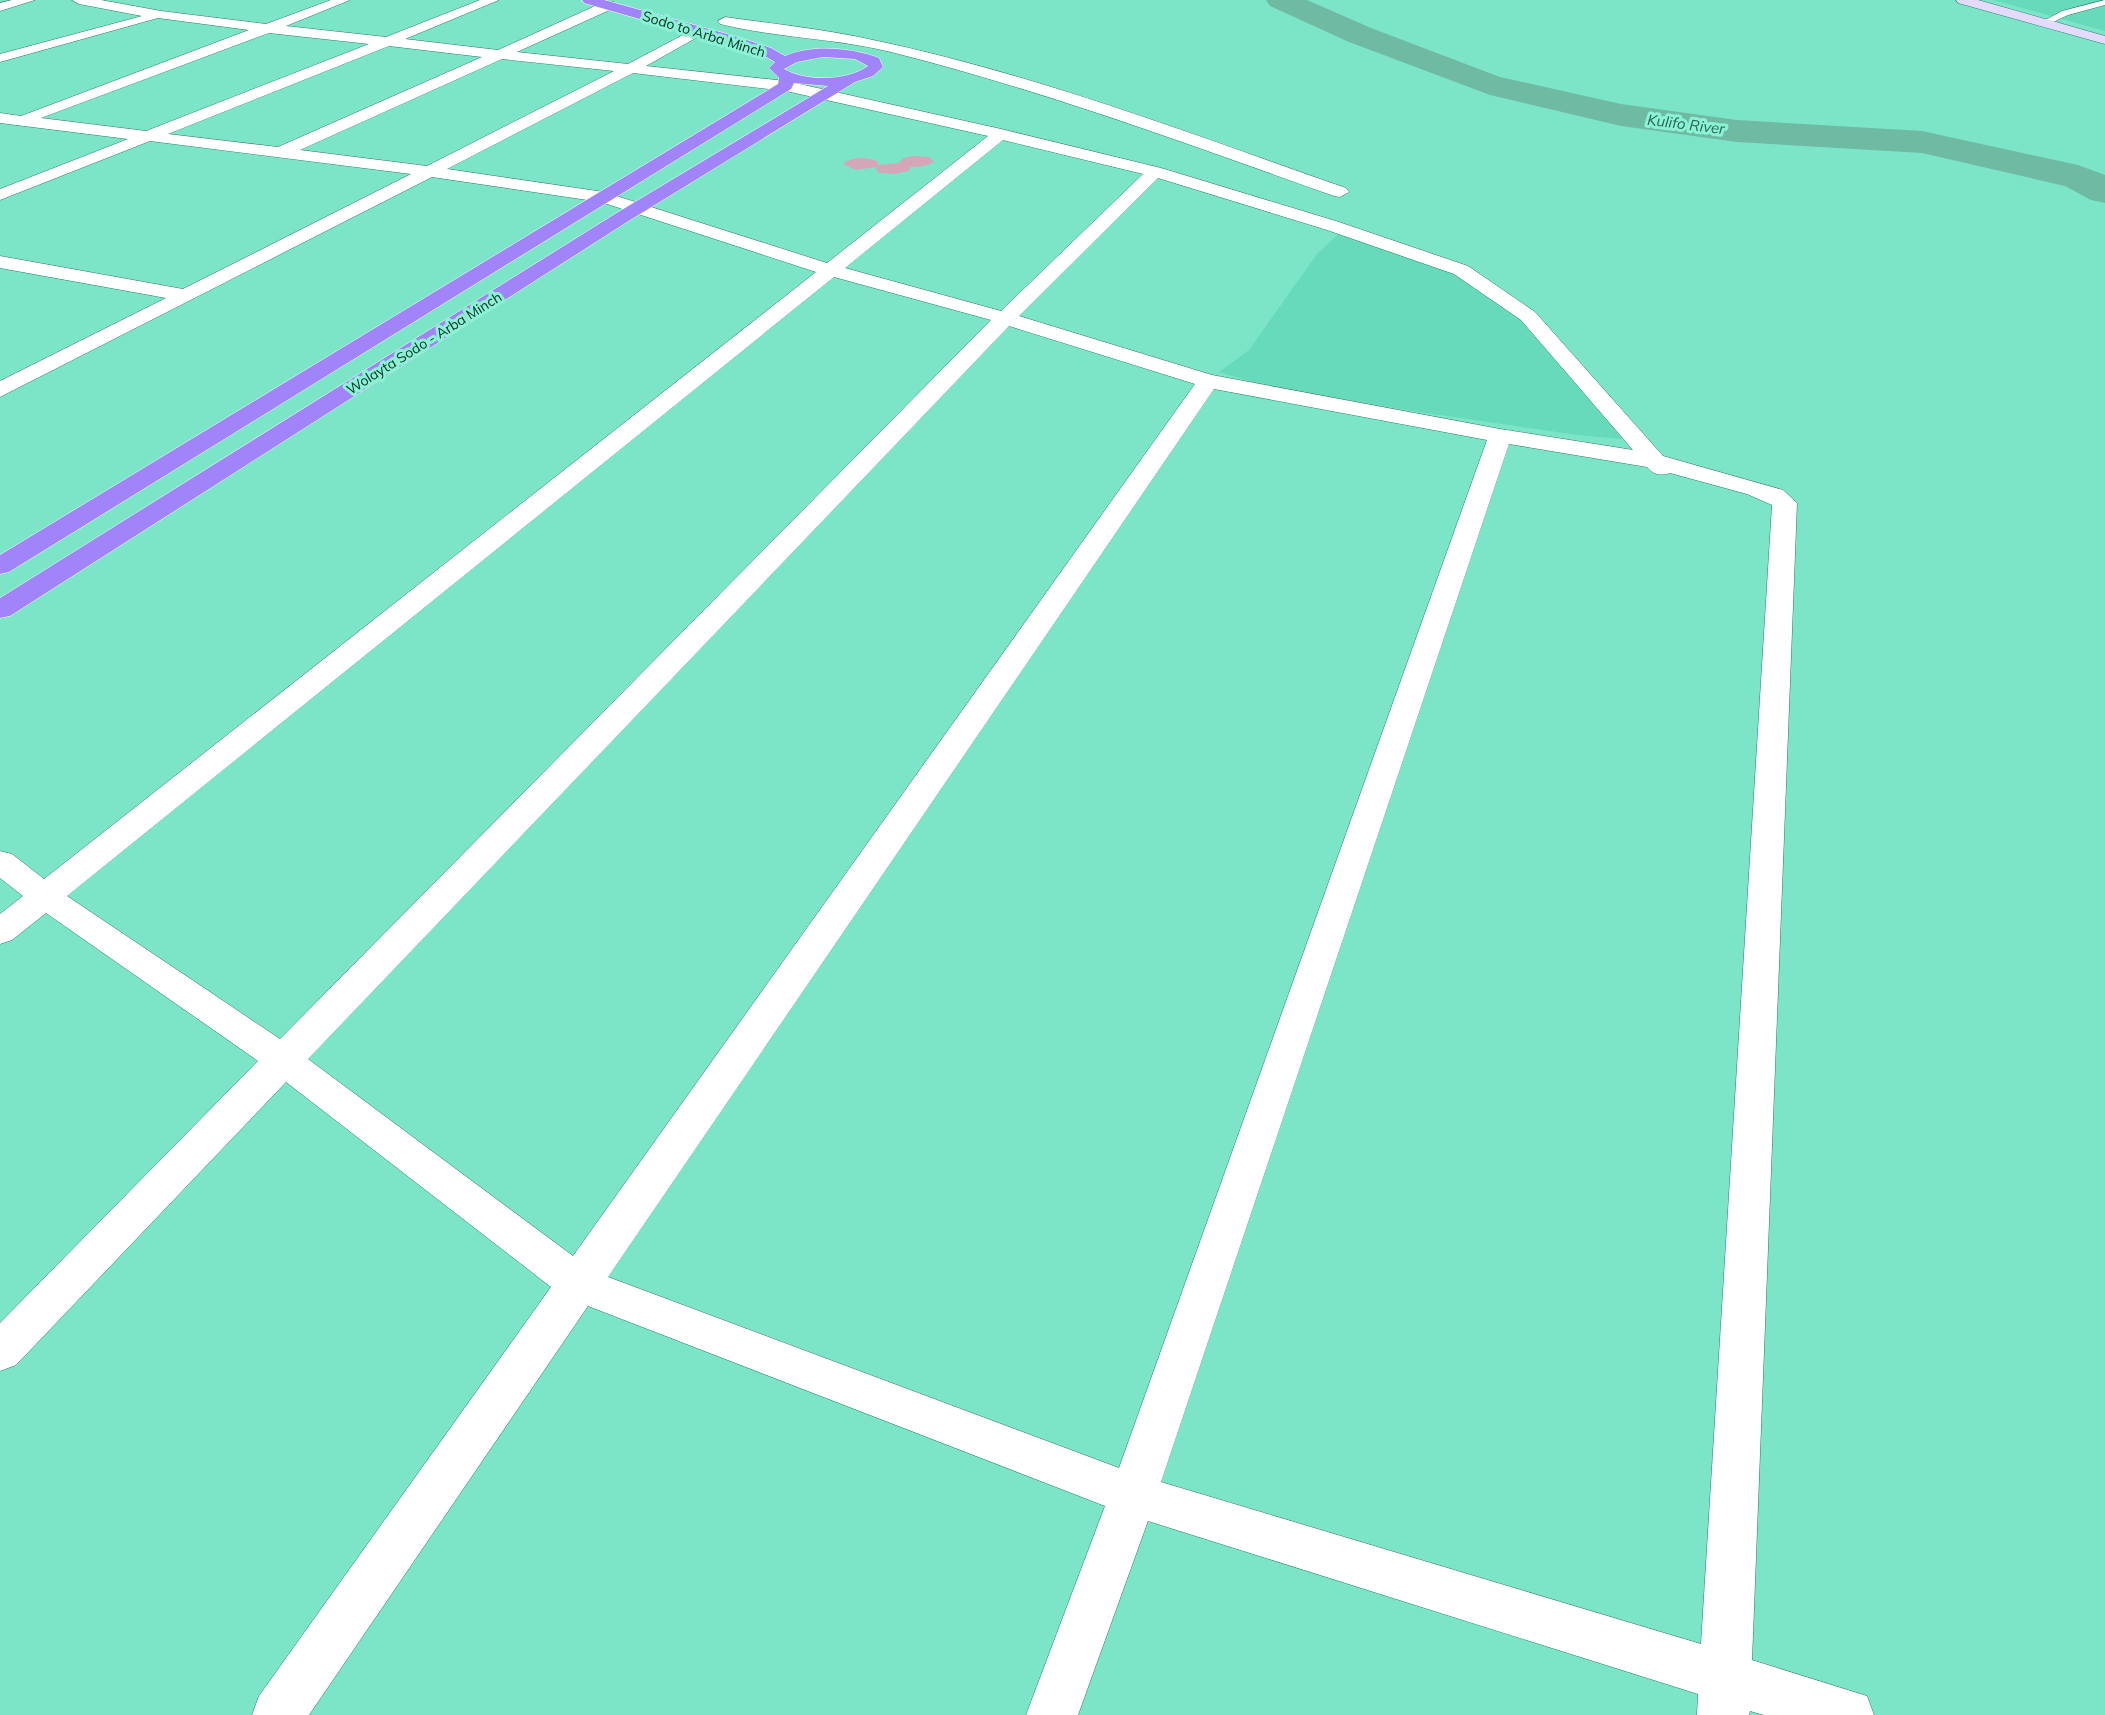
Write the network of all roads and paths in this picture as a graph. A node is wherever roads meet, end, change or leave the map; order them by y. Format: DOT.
graph roads {
  1 [pos="28,0"];
  2 [pos="79,0"];
  3 [pos="343,0"];
  4 [pos="492,0"];
  5 [pos="589,0"];
  6 [pos="1963,0"];
  7 [pos="2105,2"];
  8 [pos="201,5"];
  9 [pos="609,5"];
  10 [pos="0,7"];
  11 [pos="161,15"];
  12 [pos="720,20"];
  13 [pos="2044,23"];
  14 [pos="265,28"];
  15 [pos="698,31"];
  16 [pos="2105,40"];
  17 [pos="386,41"];
  18 [pos="507,53"];
  19 [pos="843,54"];
  20 [pos="0,58"];
  21 [pos="632,68"];
  22 [pos="785,75"];
  23 [pos="850,79"];
  24 [pos="823,93"];
  25 [pos="0,118"];
  26 [pos="22,120"];
  27 [pos="0,129"];
  28 [pos="1001,134"];
  29 [pos="149,135"];
  30 [pos="126,145"];
  31 [pos="282,153"];
  32 [pos="259,162"];
  33 [pos="428,171"];
  34 [pos="1155,172"];
  35 [pos="404,182"];
  36 [pos="1340,192"];
  37 [pos="0,195"];
  38 [pos="604,197"];
  39 [pos="585,208"];
  40 [pos="630,212"];
  41 [pos="0,262"];
  42 [pos="823,276"];
  43 [pos="184,294"];
  44 [pos="998,326"];
  45 [pos="1203,388"];
  46 [pos="0,390"];
  47 [pos="1497,444"];
  48 [pos="1655,461"];
  49 [pos="1714,479"];
  50 [pos="1670,480"];
  51 [pos="0,566"];
  52 [pos="0,609"];
  53 [pos="0,861"];
  54 [pos="44,896"];
  55 [pos="0,932"];
  56 [pos="285,1061"];
  57 [pos="578,1284"];
  58 [pos="0,1352"];
  59 [pos="1133,1495"];
  60 [pos="1725,1696"];
  61 [pos="278,1715"];
  62 [pos="1052,1715"];
  63 [pos="1848,1715"];
  1 -- 10 [label="street"];
  2 -- 11 [label="street"];
  3 -- 14 [label="street"];
  4 -- 17 [label="street"];
  5 -- 9 [label="highway, Sodo to Arba Minch"];
  6 -- 13 [label="street"];
  7 -- 13 [label="lane"];
  8 -- 11 [label="street"];
  9 -- 15 [label="highway, Sodo to Arba Minch"];
  9 -- 18 [label="street"];
  11 -- 14 [label="street"];
  11 -- 20 [label="street"];
  12 -- 19 [label="highway, Wolayta Sodo - Arba Minch"];
  12 -- 36 [label="street"];
  13 -- 16 [label="street"];
  14 -- 17 [label="street"];
  14 -- 26 [label="street"];
  15 -- 21 [label="street"];
  15 -- 22 [label="highway, Sodo to Arba Minch"];
  17 -- 18 [label="street"];
  17 -- 29 [label="street"];
  18 -- 21 [label="street"];
  18 -- 31 [label="street"];
  19 -- 22 [label="highway, Wolayta Sodo - Arba Minch"];
  19 -- 23 [label="highway, Wolayta Sodo - Arba Minch"];
  21 -- 22 [label="street"];
  21 -- 33 [label="street"];
  22 -- 23 [label="highway, Wolayta Sodo - Arba Minch"];
  22 -- 24 [label="street"];
  22 -- 38 [label="highway, Wolayta Sodo - Arba Minch"];
  23 -- 24 [label="highway, Wolayta Sodo - Arba Minch"];
  24 -- 28 [label="street"];
  24 -- 40 [label="highway, Wolayta Sodo - Arba Minch"];
  25 -- 26 [label="street"];
  26 -- 27 [label="street"];
  26 -- 29 [label="street"];
  27 -- 30 [label="street"];
  28 -- 34 [label="street"];
  28 -- 42 [label="street"];
  29 -- 30 [label="street"];
  29 -- 31 [label="street"];
  30 -- 32 [label="street"];
  30 -- 37 [label="street"];
  31 -- 32 [label="street"];
  31 -- 33 [label="street"];
  32 -- 35 [label="street"];
  33 -- 35 [label="street"];
  33 -- 38 [label="street"];
  34 -- 44 [label="street"];
  34 -- 48 [label="street"];
  35 -- 39 [label="street"];
  35 -- 43 [label="street"];
  38 -- 39 [label="highway, Wolayta Sodo - Arba Minch"];
  38 -- 40 [label="street"];
  39 -- 40 [label="street"];
  39 -- 51 [label="highway, Wolayta Sodo - Arba Minch"];
  40 -- 42 [label="street"];
  40 -- 52 [label="highway, Wolayta Sodo - Arba Minch"];
  41 -- 43 [label="street"];
  42 -- 44 [label="street"];
  42 -- 54 [label="street"];
  43 -- 46 [label="street"];
  44 -- 45 [label="street"];
  44 -- 56 [label="street"];
  45 -- 47 [label="street"];
  45 -- 57 [label="street"];
  47 -- 48 [label="street"];
  47 -- 50 [label="street"];
  47 -- 59 [label="street"];
  48 -- 49 [label="street"];
  48 -- 50 [label="street"];
  49 -- 50 [label="street"];
  49 -- 60 [label="street"];
  53 -- 54 [label="street"];
  54 -- 55 [label="street"];
  54 -- 56 [label="street"];
  56 -- 57 [label="street"];
  56 -- 58 [label="street"];
  57 -- 59 [label="street"];
  57 -- 61 [label="street"];
  59 -- 60 [label="street"];
  59 -- 62 [label="street"];
  60 -- 63 [label="street"];
}
